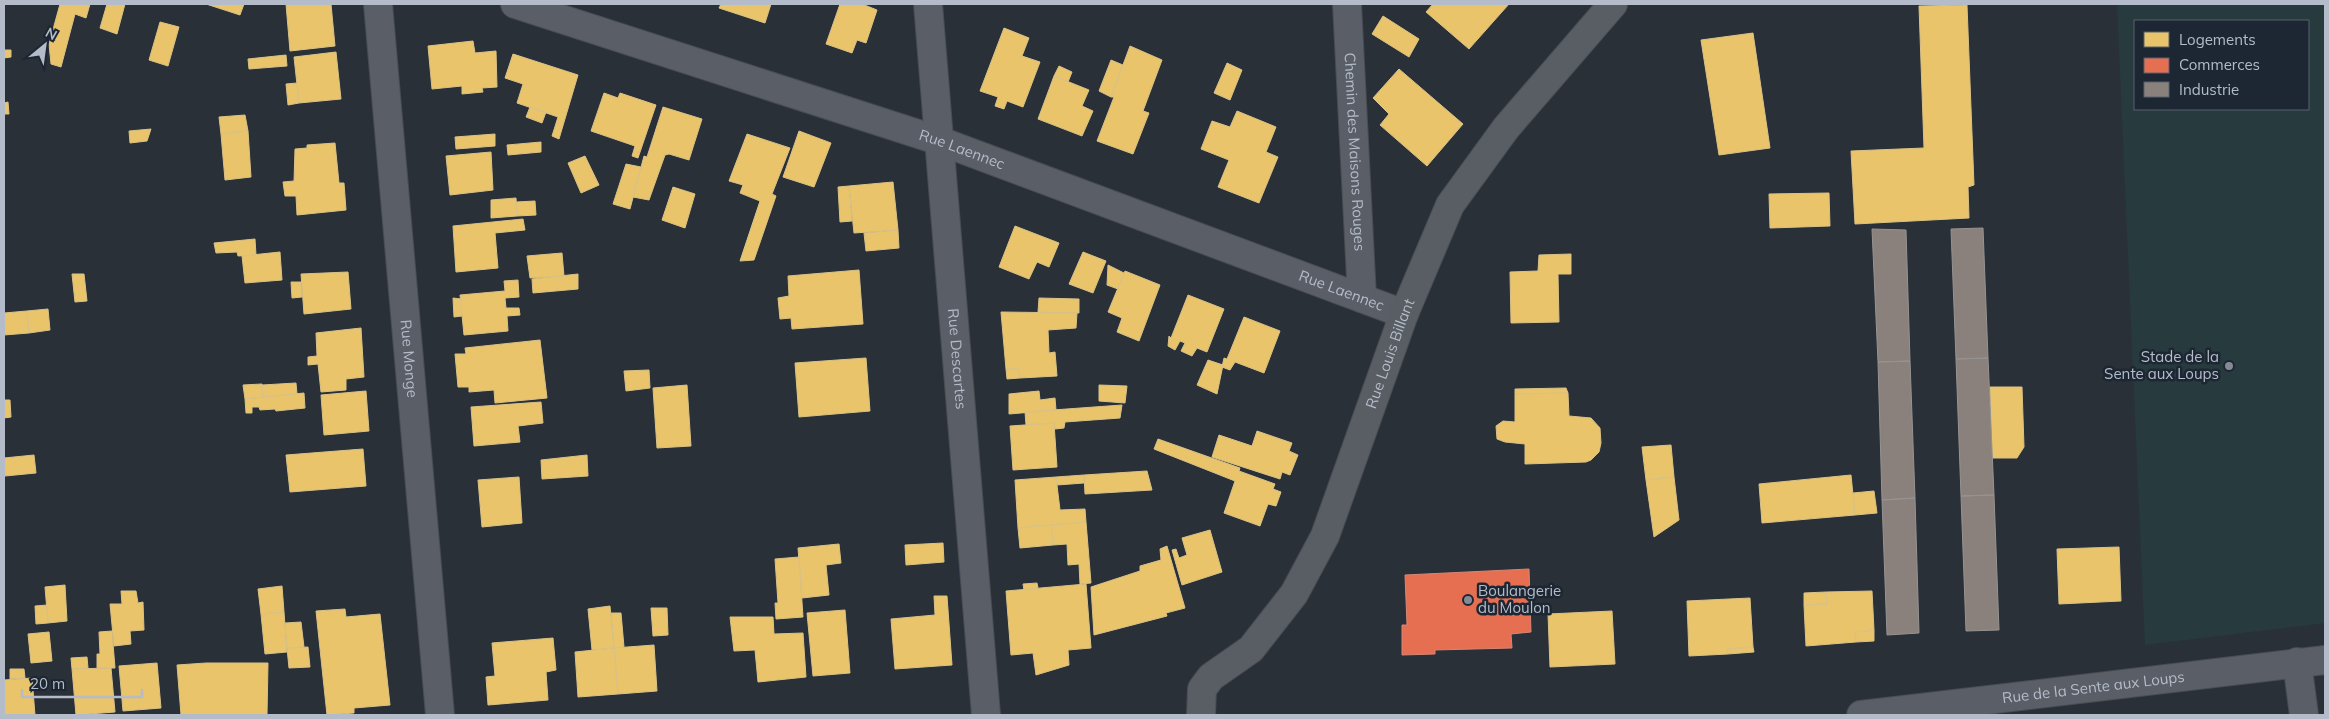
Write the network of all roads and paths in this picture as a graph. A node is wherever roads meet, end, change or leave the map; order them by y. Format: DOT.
graph roads {
  1 [pos="378,4"];
  2 [pos="515,4"];
  3 [pos="928,4"];
  4 [pos="1347,4"];
  5 [pos="1613,4"];
  6 [pos="940,141"];
  7 [pos="1362,298"];
  8 [pos="1404,314"];
  9 [pos="2325,660"];
  10 [pos="2297,662"];
  11 [pos="1960,710"];
  12 [pos="440,715"];
  13 [pos="986,715"];
  14 [pos="1201,715"];
  15 [pos="1861,715"];
  16 [pos="2304,715"];
  1 -- 12 [label="street, Rue Monge"];
  2 -- 6 [label="street, Rue Laennec"];
  3 -- 6 [label="street, Rue Descartes"];
  4 -- 7 [label="street, Chemin des Maisons Rouges"];
  5 -- 8 [label="street, Rue Louis Billant"];
  6 -- 7 [label="street, Rue Laennec"];
  6 -- 13 [label="street, Rue Descartes"];
  7 -- 8 [label="street, Rue Laennec"];
  8 -- 14 [label="street, Rue Louis Billant"];
  9 -- 10 [label="street, Rue de la Sente aux Loups"];
  10 -- 11 [label="street, Rue de la Sente aux Loups"];
  10 -- 16 [label="street"];
  11 -- 15 [label="street, Rue de la Sente aux Loups"];
}
